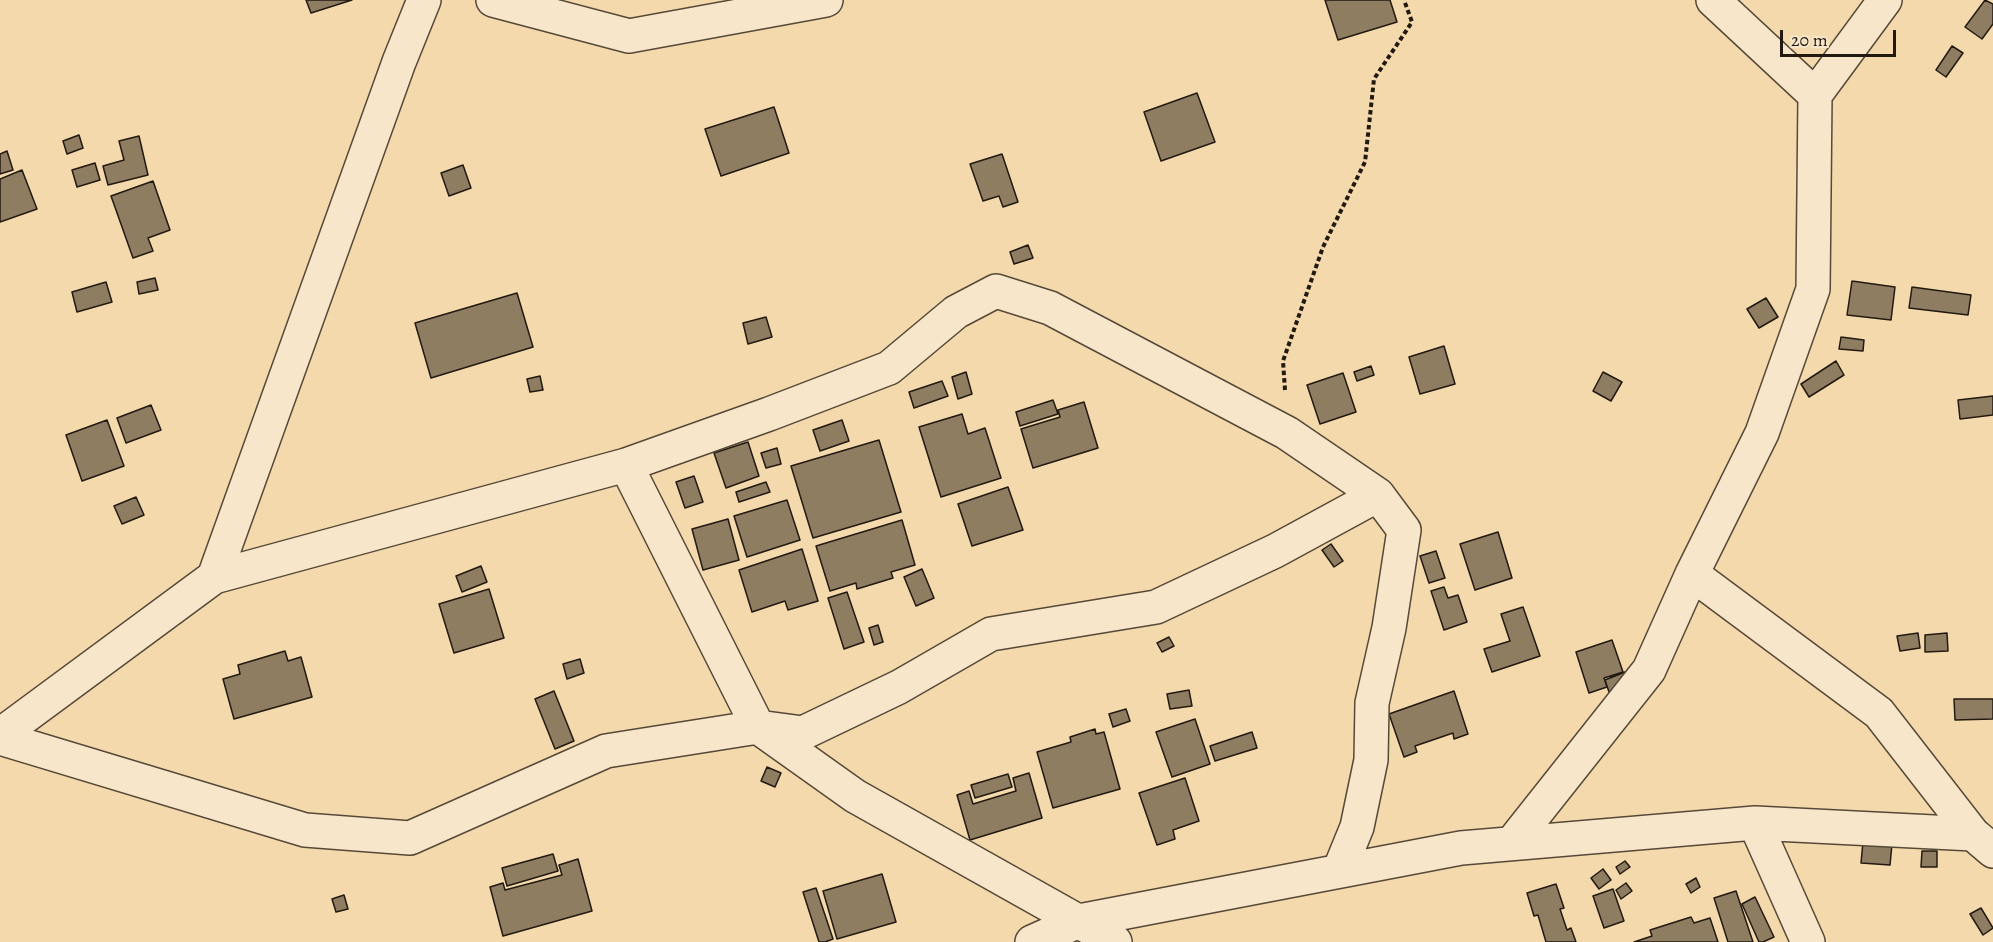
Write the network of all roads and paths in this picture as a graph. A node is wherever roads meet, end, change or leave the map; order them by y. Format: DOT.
graph roads {
  1 [pos="423,0"];
  2 [pos="493,0"];
  3 [pos="826,0"];
  4 [pos="1404,0"];
  5 [pos="1713,0"];
  6 [pos="1885,0"];
  7 [pos="1815,95"];
  8 [pos="1287,433"];
  9 [pos="626,465"];
  10 [pos="1378,495"];
  11 [pos="1692,574"];
  12 [pos="214,577"];
  13 [pos="758,727"];
  14 [pos="0,737"];
  15 [pos="1755,823"];
  16 [pos="1512,843"];
  17 [pos="1983,843"];
  18 [pos="1339,871"];
  19 [pos="1079,921"];
  20 [pos="1032,942"];
  21 [pos="1115,942"];
  22 [pos="1808,942"];
  1 -- 12 [label="street"];
  2 -- 3 [label="street"];
  4 -- 8 [label="path"];
  5 -- 7 [label="street"];
  6 -- 7 [label="street"];
  7 -- 11 [label="street"];
  8 -- 9 [label="street"];
  8 -- 10 [label="street"];
  9 -- 12 [label="street"];
  9 -- 13 [label="street"];
  10 -- 13 [label="street"];
  10 -- 18 [label="street"];
  11 -- 16 [label="street"];
  11 -- 17 [label="street"];
  12 -- 14 [label="street"];
  13 -- 14 [label="street"];
  13 -- 19 [label="street"];
  15 -- 16 [label="street"];
  15 -- 17 [label="street"];
  15 -- 22 [label="street"];
  16 -- 18 [label="street"];
  18 -- 19 [label="street"];
  19 -- 20 [label="street"];
  19 -- 21 [label="street"];
}
